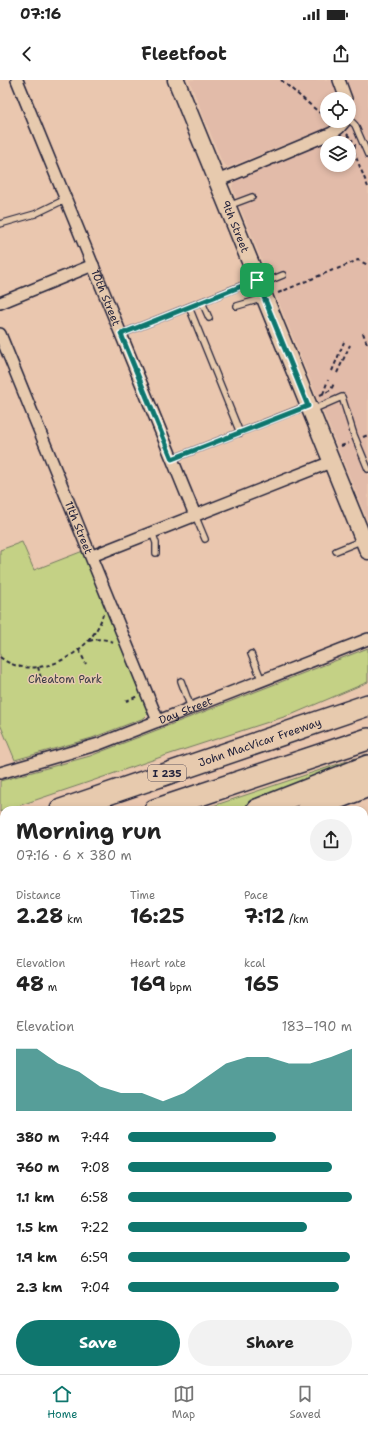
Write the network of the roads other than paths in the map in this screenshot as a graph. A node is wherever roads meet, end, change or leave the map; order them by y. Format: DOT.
graph roads {
  1 [pos="17,80"];
  2 [pos="176,80"];
  3 [pos="339,80"];
  4 [pos="343,92"];
  5 [pos="356,125"];
  6 [pos="341,128"];
  7 [pos="335,136"];
  8 [pos="320,143"];
  9 [pos="368,154"];
  10 [pos="217,180"];
  11 [pos="252,197"];
  12 [pos="66,199"];
  13 [pos="228,206"];
  14 [pos="0,224"];
  15 [pos="93,265"];
  16 [pos="283,275"];
  17 [pos="265,289"];
  18 [pos="202,302"];
  19 [pos="0,303"];
  20 [pos="237,306"];
  21 [pos="189,307"];
  22 [pos="209,318"];
  23 [pos="0,334"];
  24 [pos="121,334"];
  25 [pos="309,408"];
  26 [pos="240,433"];
  27 [pos="172,459"];
  28 [pos="331,462"];
  29 [pos="368,469"];
  30 [pos="195,515"];
  31 [pos="152,532"];
  32 [pos="205,539"];
  33 [pos="366,544"];
  34 [pos="336,551"];
  35 [pos="156,553"];
  36 [pos="92,556"];
  37 [pos="368,639"];
  38 [pos="251,654"];
  39 [pos="181,681"];
  40 [pos="262,681"];
  41 [pos="368,690"];
  42 [pos="368,705"];
  43 [pos="191,708"];
  44 [pos="158,721"];
  45 [pos="274,736"];
  46 [pos="368,739"];
  47 [pos="368,766"];
  48 [pos="0,773"];
  49 [pos="368,786"];
  50 [pos="368,799"];
  51 [pos="73,806"];
  52 [pos="167,806"];
  53 [pos="267,806"];
  54 [pos="317,806"];
  55 [pos="346,806"];
  1 -- 12 [label="street, 10th Street"];
  2 -- 10 [label="street, 9th Street"];
  3 -- 4 [label="street"];
  5 -- 9 [label="lane"];
  6 -- 7 [label="street"];
  8 -- 10 [label="street"];
  10 -- 13 [label="street, 9th Street"];
  11 -- 13 [label="lane"];
  12 -- 14 [label="lane"];
  12 -- 15 [label="street, 10th Street"];
  13 -- 17 [label="street, 9th Street"];
  15 -- 19 [label="street"];
  15 -- 24 [label="street, 10th Street"];
  16 -- 17 [label="lane"];
  17 -- 18 [label="lane"];
  17 -- 20 [label="lane"];
  17 -- 25 [label="street, 9th Street"];
  18 -- 21 [label="lane"];
  18 -- 22 [label="lane"];
  21 -- 24 [label="lane"];
  21 -- 26 [label="lane"];
  23 -- 36 [label="street, 11th Street"];
  24 -- 27 [label="street, 10th Street"];
  25 -- 26 [label="lane"];
  25 -- 28 [label="street, 9th Street"];
  25 -- 29 [label="lane"];
  26 -- 27 [label="lane"];
  27 -- 30 [label="street, 10th Street"];
  28 -- 30 [label="street"];
  28 -- 33 [label="street, 9th Street"];
  30 -- 31 [label="street"];
  30 -- 32 [label="lane"];
  31 -- 35 [label="lane"];
  31 -- 36 [label="street"];
  33 -- 34 [label="lane"];
  36 -- 44 [label="street, 11th Street"];
  37 -- 40 [label="street, Day Street"];
  38 -- 40 [label="lane"];
  39 -- 43 [label="lane"];
  40 -- 43 [label="street, Day Street"];
  41 -- 45 [label="highway"];
  42 -- 45 [label="highway, John MacVicar Freeway / I 235"];
  43 -- 44 [label="street, Day Street"];
  44 -- 48 [label="street, Day Street"];
  45 -- 51 [label="highway, John MacVicar Freeway / I 235"];
  46 -- 52 [label="highway"];
  47 -- 53 [label="highway"];
  49 -- 54 [label="highway"];
  50 -- 55 [label="highway"];
}
